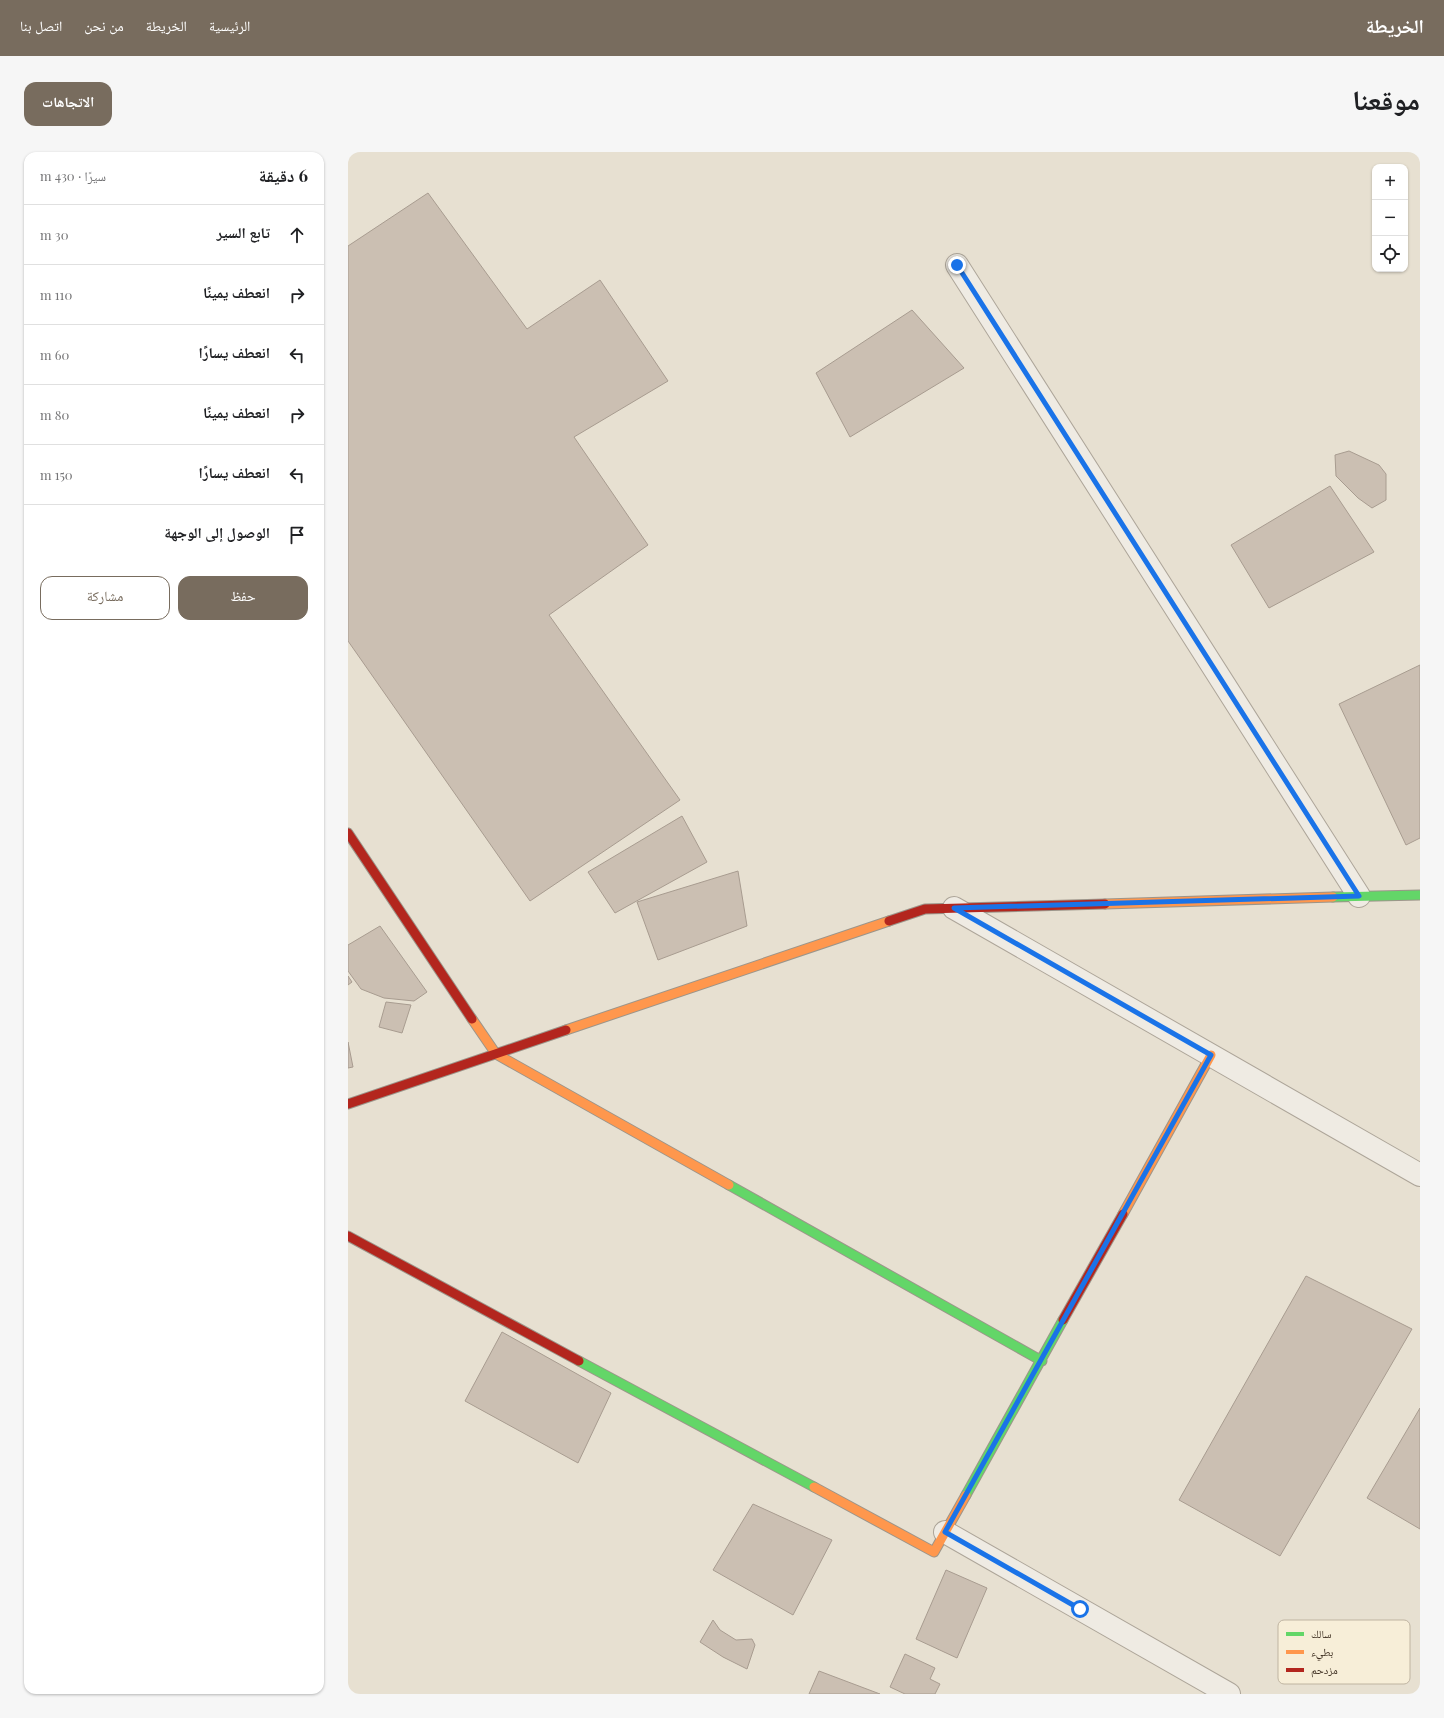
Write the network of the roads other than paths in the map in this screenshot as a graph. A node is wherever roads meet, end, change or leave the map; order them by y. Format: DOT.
graph roads {
  1 [pos="957,265"];
  2 [pos="348,833"];
  3 [pos="1420,895"];
  4 [pos="1359,896"];
  5 [pos="954,908"];
  6 [pos="496,1054"];
  7 [pos="1211,1055"];
  8 [pos="348,1104"];
  9 [pos="1420,1175"];
  10 [pos="348,1236"];
  11 [pos="1042,1361"];
  12 [pos="945,1532"];
  13 [pos="1229,1694"];
  1 -- 4 [label="street"];
  2 -- 6 [label="street"];
  3 -- 4 [label="street"];
  4 -- 5 [label="street"];
  5 -- 6 [label="street"];
  5 -- 7 [label="street"];
  6 -- 8 [label="street"];
  6 -- 11 [label="street"];
  7 -- 9 [label="street"];
  7 -- 11 [label="street"];
  10 -- 12 [label="street"];
  11 -- 12 [label="street"];
  12 -- 13 [label="street"];
}
